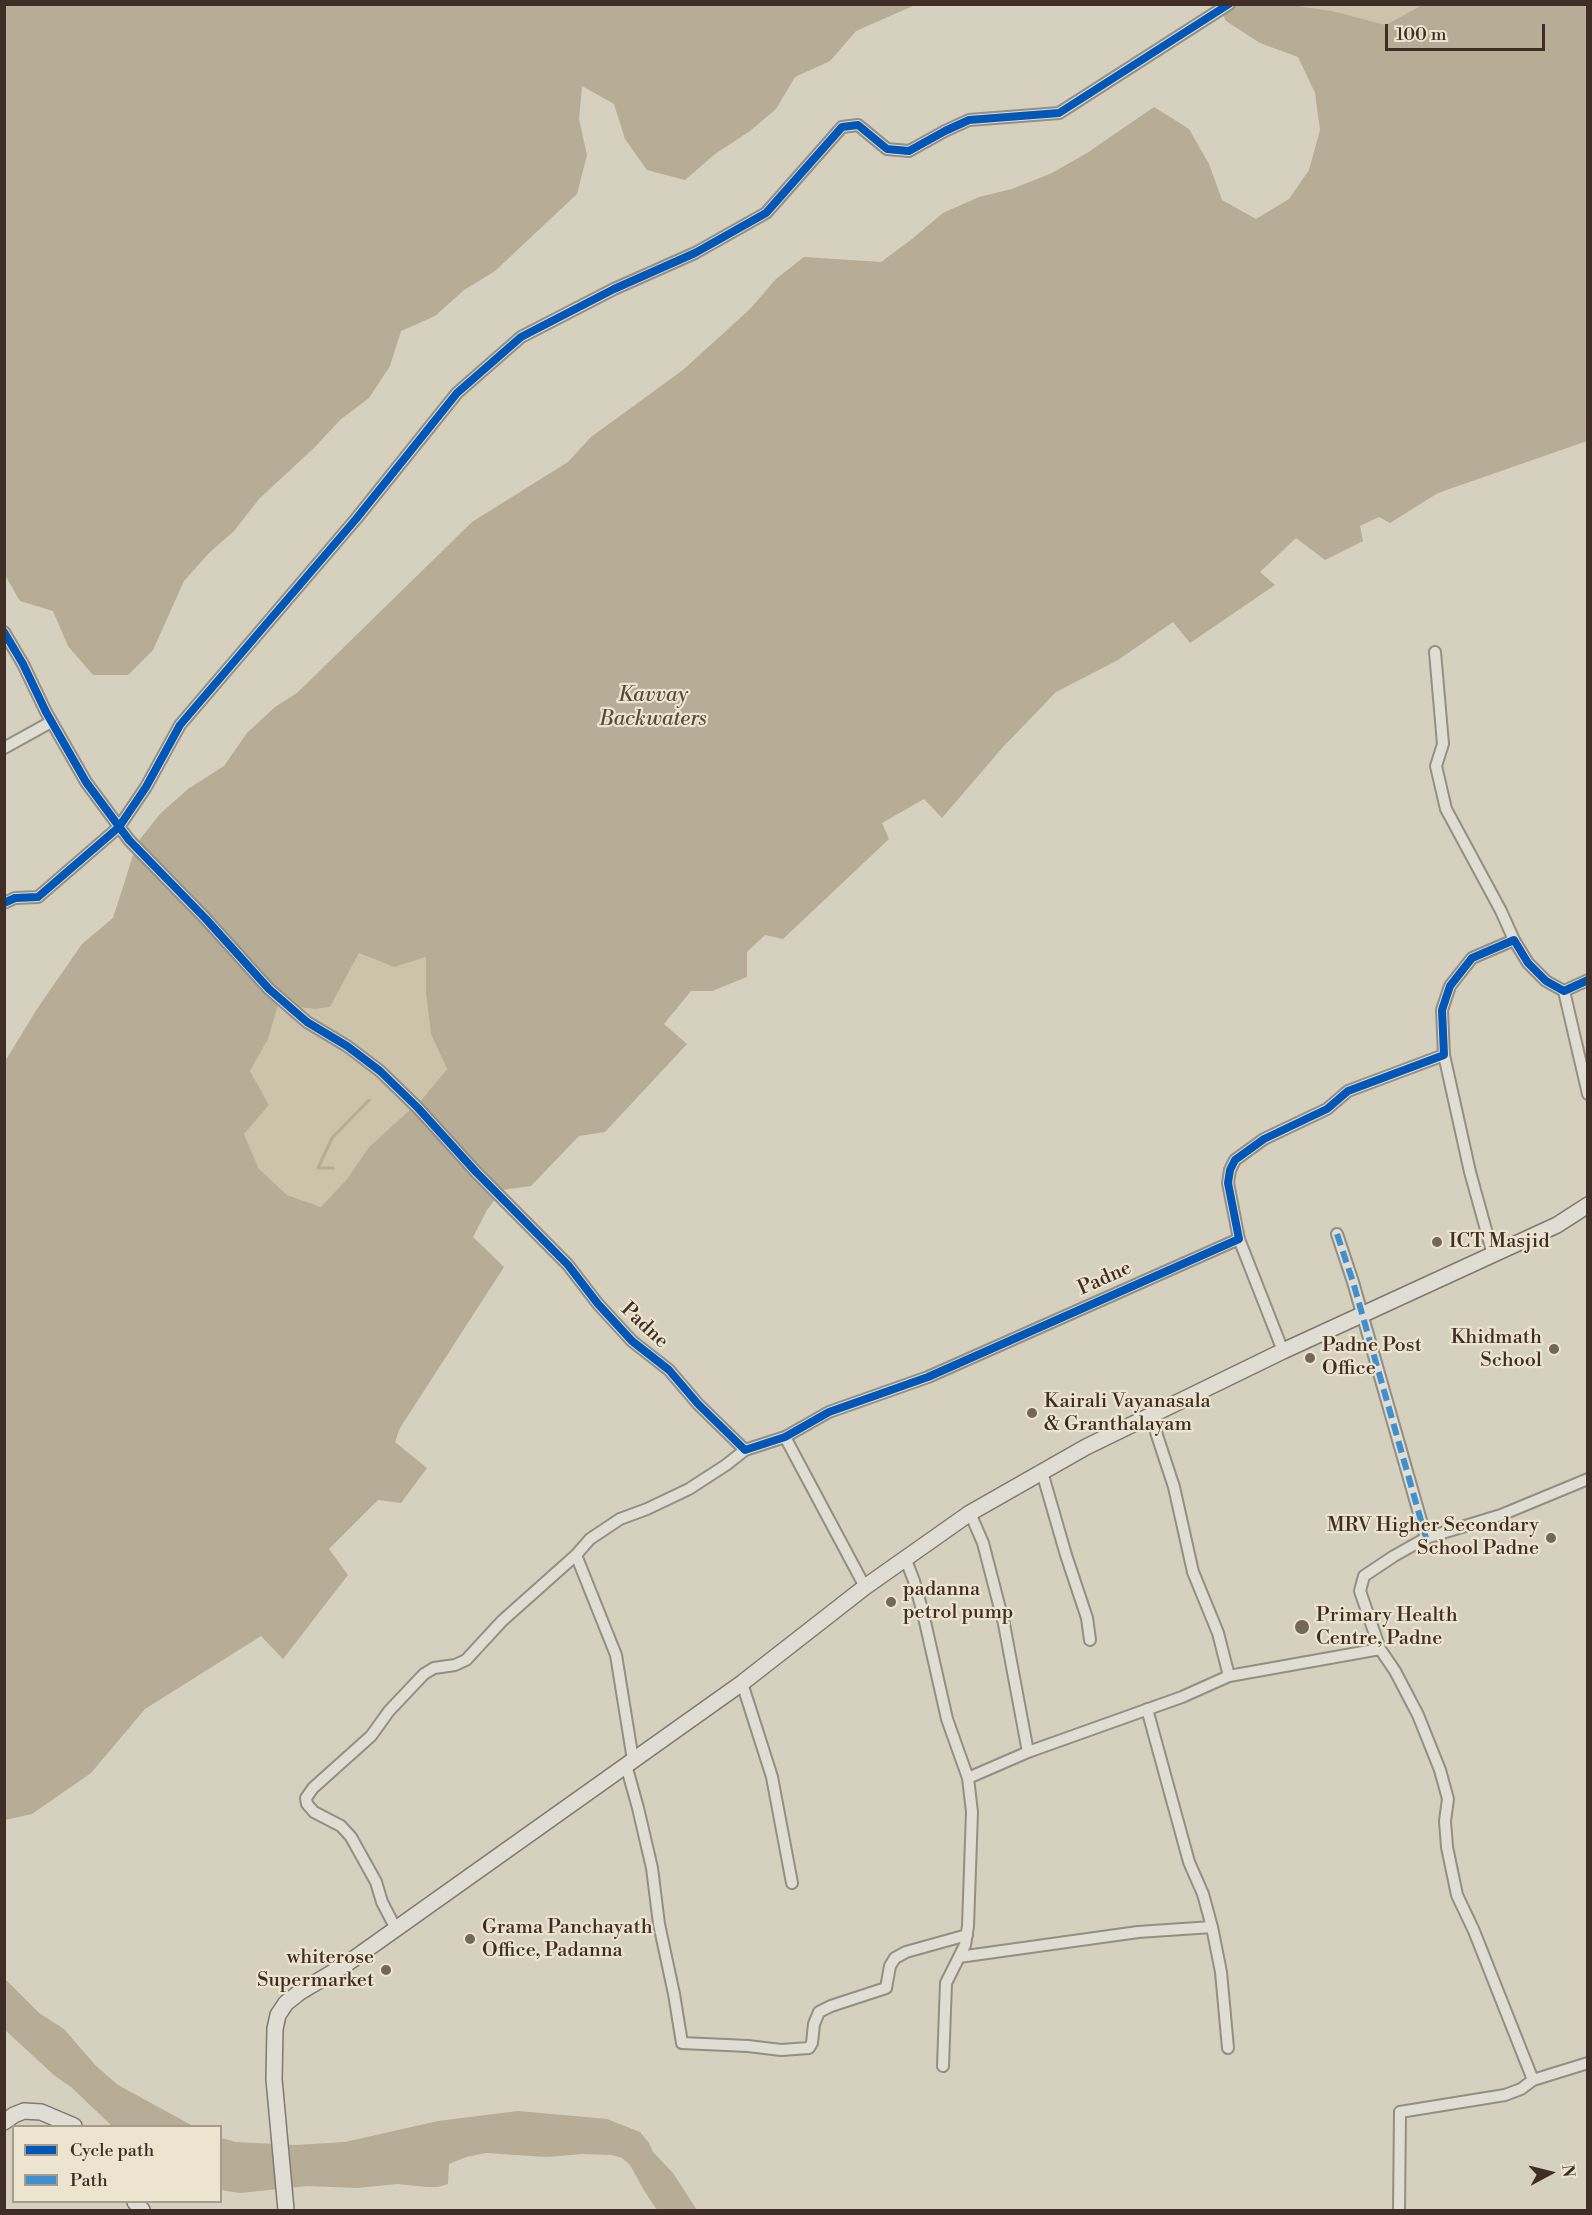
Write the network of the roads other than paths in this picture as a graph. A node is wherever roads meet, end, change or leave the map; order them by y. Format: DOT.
graph roads {
  1 [pos="1229,4"];
  2 [pos="4,632"];
  3 [pos="1435,652"];
  4 [pos="51,722"];
  5 [pos="4,748"];
  6 [pos="119,827"];
  7 [pos="4,903"];
  8 [pos="1514,940"];
  9 [pos="1587,980"];
  10 [pos="1564,991"];
  11 [pos="1444,1055"];
  12 [pos="1587,1094"];
  13 [pos="1587,1205"];
  14 [pos="1337,1234"];
  15 [pos="1239,1239"];
  16 [pos="1493,1255"];
  17 [pos="1362,1314"];
  18 [pos="1283,1351"];
  19 [pos="1151,1417"];
  20 [pos="785,1437"];
  21 [pos="745,1450"];
  22 [pos="1042,1472"];
  23 [pos="1587,1479"];
  24 [pos="970,1513"];
  25 [pos="1426,1538"];
  26 [pos="576,1554"];
  27 [pos="906,1560"];
  28 [pos="865,1587"];
  29 [pos="1090,1640"];
  30 [pos="1380,1649"];
  31 [pos="1229,1676"];
  32 [pos="741,1683"];
  33 [pos="1147,1709"];
  34 [pos="1028,1752"];
  35 [pos="629,1762"];
  36 [pos="968,1778"];
  37 [pos="792,1883"];
  38 [pos="1212,1927"];
  39 [pos="396,1929"];
  40 [pos="967,1935"];
  41 [pos="959,1957"];
  42 [pos="1228,2048"];
  43 [pos="1587,2063"];
  44 [pos="943,2066"];
  45 [pos="1533,2080"];
  46 [pos="4,2122"];
  47 [pos="70,2125"];
  48 [pos="286,2211"];
  49 [pos="1399,2211"];
  1 -- 6 [label="street"];
  2 -- 4 [label="street, Padne"];
  3 -- 8 [label="street"];
  4 -- 5 [label="street"];
  4 -- 6 [label="street, Padne"];
  6 -- 7 [label="street"];
  6 -- 21 [label="street, Padne"];
  8 -- 10 [label="street"];
  8 -- 11 [label="street"];
  9 -- 10 [label="street"];
  10 -- 12 [label="street"];
  11 -- 15 [label="street"];
  11 -- 16 [label="street"];
  13 -- 16 [label="main road"];
  14 -- 17 [label="street"];
  15 -- 18 [label="street"];
  15 -- 20 [label="street, Padne"];
  16 -- 17 [label="main road"];
  17 -- 18 [label="main road"];
  17 -- 25 [label="street"];
  18 -- 19 [label="main road"];
  19 -- 22 [label="main road"];
  19 -- 31 [label="street"];
  20 -- 21 [label="street, Padne"];
  20 -- 28 [label="street"];
  21 -- 26 [label="street"];
  22 -- 24 [label="main road"];
  22 -- 29 [label="street"];
  23 -- 25 [label="street"];
  24 -- 27 [label="main road"];
  24 -- 34 [label="street"];
  25 -- 30 [label="street"];
  26 -- 35 [label="street"];
  26 -- 39 [label="street"];
  27 -- 28 [label="main road"];
  27 -- 36 [label="street"];
  28 -- 32 [label="main road"];
  30 -- 31 [label="street"];
  30 -- 45 [label="street"];
  31 -- 33 [label="street"];
  32 -- 35 [label="main road"];
  32 -- 37 [label="street"];
  33 -- 34 [label="street"];
  33 -- 38 [label="street"];
  34 -- 36 [label="street"];
  35 -- 39 [label="main road"];
  35 -- 40 [label="street"];
  36 -- 40 [label="street"];
  38 -- 41 [label="street"];
  38 -- 42 [label="street"];
  39 -- 48 [label="main road"];
  40 -- 41 [label="street"];
  41 -- 44 [label="street"];
  43 -- 45 [label="street"];
  45 -- 49 [label="street"];
  46 -- 47 [label="main road"];
}
